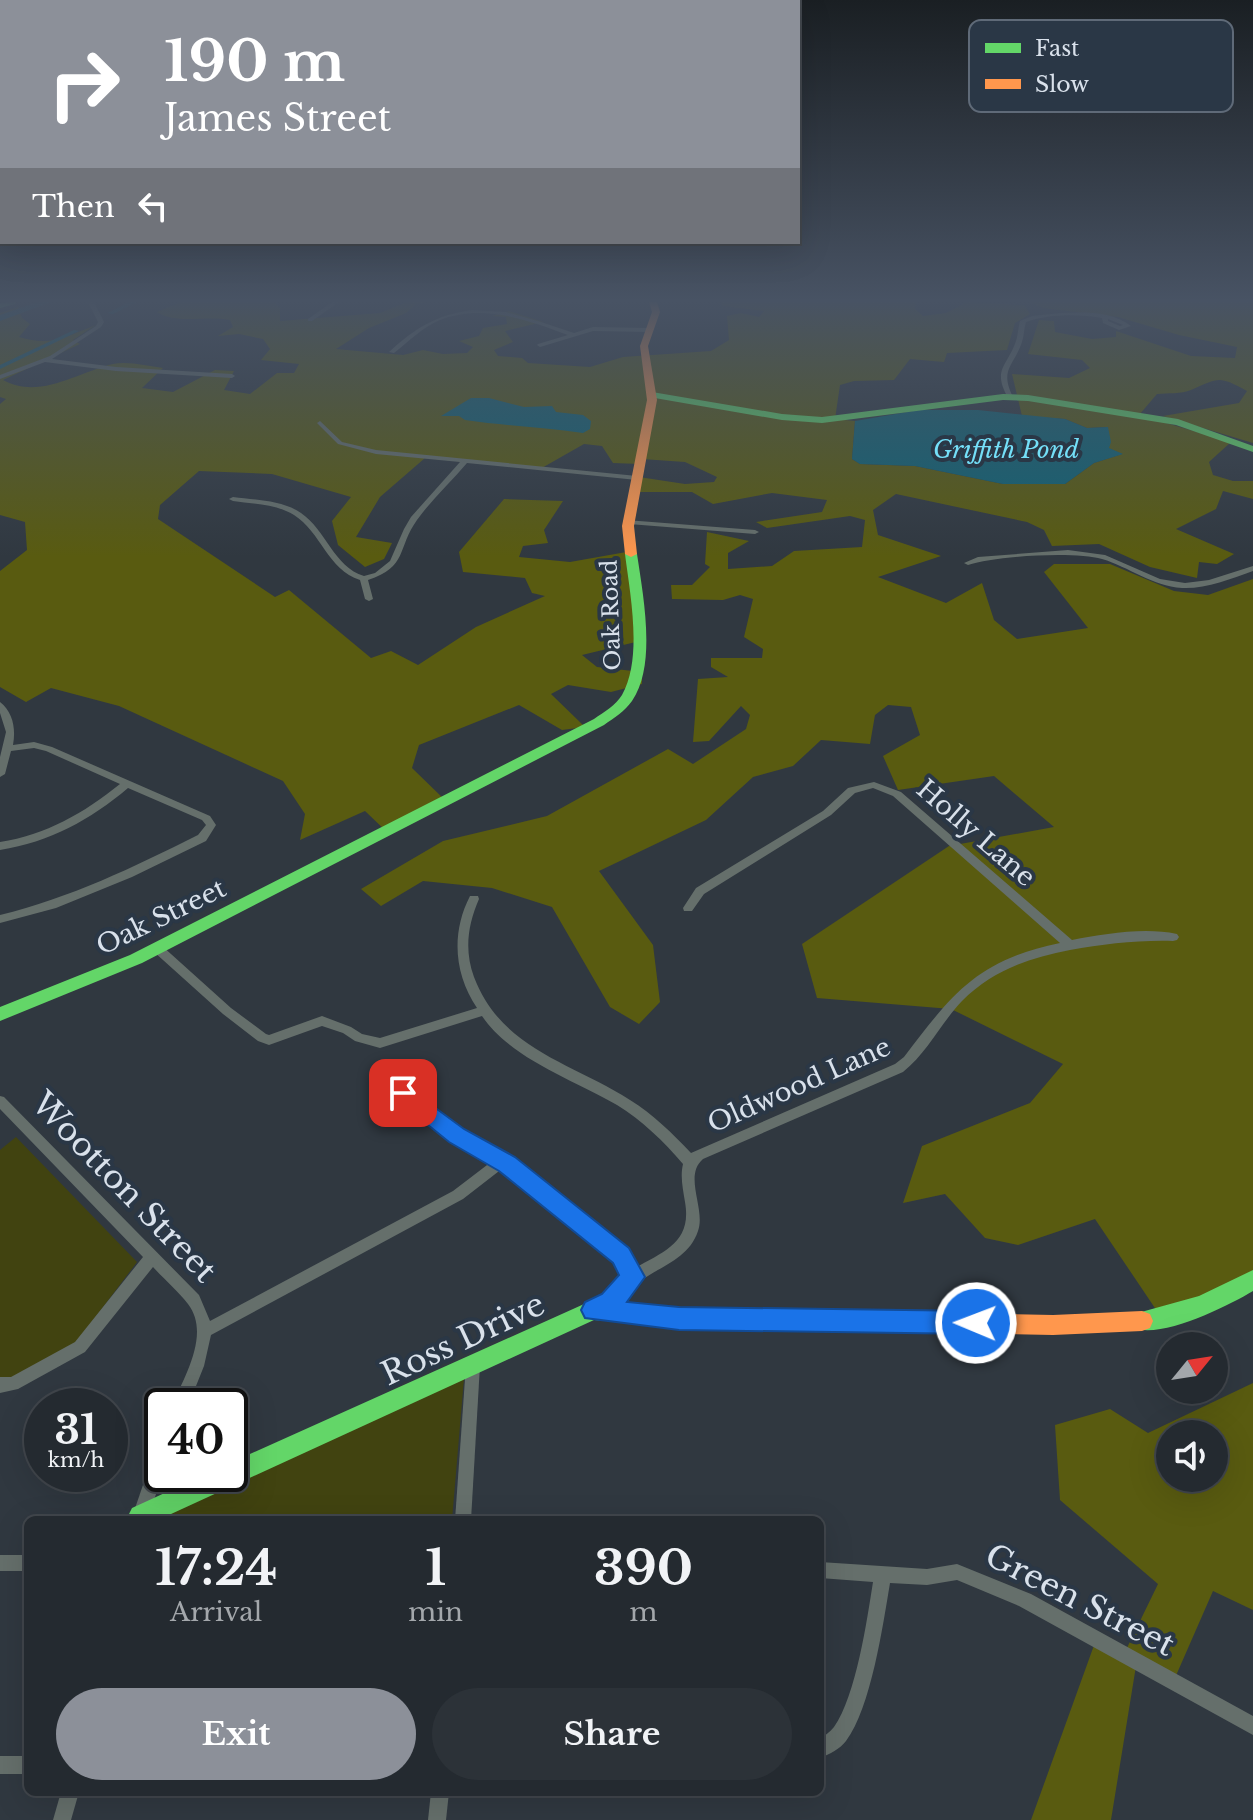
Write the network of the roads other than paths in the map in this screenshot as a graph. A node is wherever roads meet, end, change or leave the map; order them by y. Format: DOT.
graph roads {
  1 [pos="650,387"];
  2 [pos="1004,387"];
  3 [pos="652,395"];
  4 [pos="1010,397"];
  5 [pos="320,423"];
  6 [pos="1253,449"];
  7 [pos="465,461"];
  8 [pos="637,478"];
  9 [pos="233,499"];
  10 [pos="629,522"];
  11 [pos="755,532"];
  12 [pos="968,563"];
  13 [pos="1253,568"];
  14 [pos="364,579"];
  15 [pos="369,599"];
  16 [pos="0,705"];
  17 [pos="4,755"];
  18 [pos="0,774"];
  19 [pos="127,783"];
  20 [pos="0,846"];
  21 [pos="339,853"];
  22 [pos="474,899"];
  23 [pos="688,908"];
  24 [pos="0,919"];
  25 [pos="1173,937"];
  26 [pos="1071,946"];
  27 [pos="157,948"];
  28 [pos="484,1011"];
  29 [pos="0,1014"];
  30 [pos="403,1093"];
  31 [pos="0,1101"];
  32 [pos="502,1161"];
  33 [pos="690,1162"];
  34 [pos="152,1257"];
  35 [pos="633,1277"];
  36 [pos="1253,1280"];
  37 [pos="593,1310"];
  38 [pos="207,1330"];
  39 [pos="473,1365"];
  40 [pos="0,1385"];
  41 [pos="187,1388"];
  42 [pos="149,1492"];
  43 [pos="141,1516"];
  44 [pos="144,1516"];
  45 [pos="463,1516"];
  46 [pos="0,1563"];
  47 [pos="24,1563"];
  48 [pos="824,1570"];
  49 [pos="883,1575"];
  50 [pos="1253,1726"];
  51 [pos="824,1746"];
  52 [pos="0,1765"];
  53 [pos="24,1765"];
  54 [pos="69,1796"];
  55 [pos="440,1796"];
  56 [pos="62,1820"];
  57 [pos="437,1820"];
  1 -- 3 [label="street, Oak Road"];
  2 -- 4 [label="street"];
  3 -- 4 [label="street"];
  3 -- 8 [label="street, Oak Road"];
  4 -- 6 [label="street"];
  5 -- 7 [label="street"];
  7 -- 8 [label="street"];
  7 -- 14 [label="street"];
  8 -- 10 [label="street, Oak Road"];
  9 -- 14 [label="street"];
  10 -- 11 [label="street"];
  10 -- 21 [label="street, Oak Road"];
  12 -- 13 [label="street"];
  14 -- 15 [label="street"];
  16 -- 17 [label="street"];
  17 -- 18 [label="street"];
  17 -- 19 [label="street"];
  19 -- 20 [label="street"];
  19 -- 24 [label="street"];
  21 -- 27 [label="street, Oak Street"];
  22 -- 28 [label="street"];
  23 -- 26 [label="street, Holly Lane"];
  25 -- 26 [label="street, Oldwood Lane"];
  26 -- 33 [label="street, Oldwood Lane"];
  27 -- 28 [label="street"];
  27 -- 29 [label="street, Oak Street"];
  28 -- 33 [label="street"];
  30 -- 32 [label="street"];
  31 -- 34 [label="street, Wootton Street"];
  32 -- 35 [label="street"];
  32 -- 38 [label="street"];
  33 -- 35 [label="street"];
  34 -- 38 [label="street, Wootton Street"];
  34 -- 40 [label="street"];
  35 -- 37 [label="street"];
  36 -- 37 [label="street, Ross Drive"];
  37 -- 39 [label="street, Ross Drive"];
  38 -- 41 [label="street"];
  39 -- 44 [label="street, Ross Drive"];
  39 -- 45 [label="street"];
  42 -- 43 [label="street"];
  46 -- 47 [label="street"];
  48 -- 49 [label="street, Green Street"];
  49 -- 50 [label="street, Green Street"];
  49 -- 51 [label="street"];
  52 -- 53 [label="street"];
  54 -- 56 [label="street"];
  55 -- 57 [label="street"];
}
